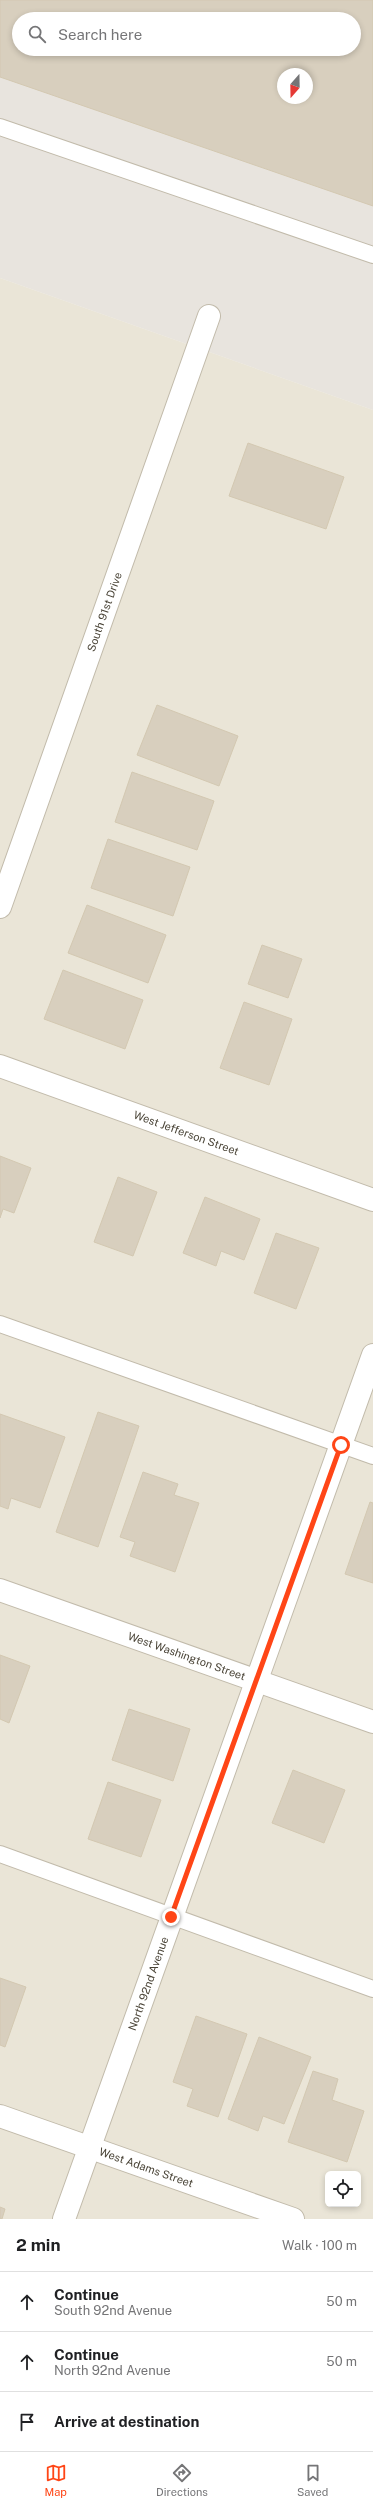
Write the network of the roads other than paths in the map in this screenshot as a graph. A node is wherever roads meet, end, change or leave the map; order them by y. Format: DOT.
graph roads {
  1 [pos="0,127"];
  2 [pos="373,255"];
  3 [pos="209,316"];
  4 [pos="0,907"];
  5 [pos="0,1066"];
  6 [pos="373,1200"];
  7 [pos="0,1324"];
  8 [pos="373,1354"];
  9 [pos="341,1445"];
  10 [pos="373,1456"];
  11 [pos="0,1590"];
  12 [pos="258,1681"];
  13 [pos="373,1722"];
  14 [pos="0,1854"];
  15 [pos="171,1917"];
  16 [pos="373,1989"];
  17 [pos="0,2116"];
  18 [pos="89,2147"];
  19 [pos="64,2219"];
  20 [pos="293,2219"];
  1 -- 2 [label="lane"];
  3 -- 4 [label="street, South 91st Drive"];
  5 -- 6 [label="street, West Jefferson Street"];
  7 -- 9 [label="lane"];
  8 -- 9 [label="street, North 92nd Avenue"];
  9 -- 10 [label="lane"];
  9 -- 12 [label="street, North 92nd Avenue"];
  11 -- 12 [label="street, West Washington Street"];
  12 -- 13 [label="street, West Washington Street"];
  12 -- 15 [label="street, North 92nd Avenue"];
  14 -- 15 [label="lane"];
  15 -- 16 [label="lane"];
  15 -- 18 [label="street, North 92nd Avenue"];
  17 -- 18 [label="street, West Adams Street"];
  18 -- 19 [label="street, North 92nd Avenue"];
  18 -- 20 [label="street, West Adams Street"];
}
